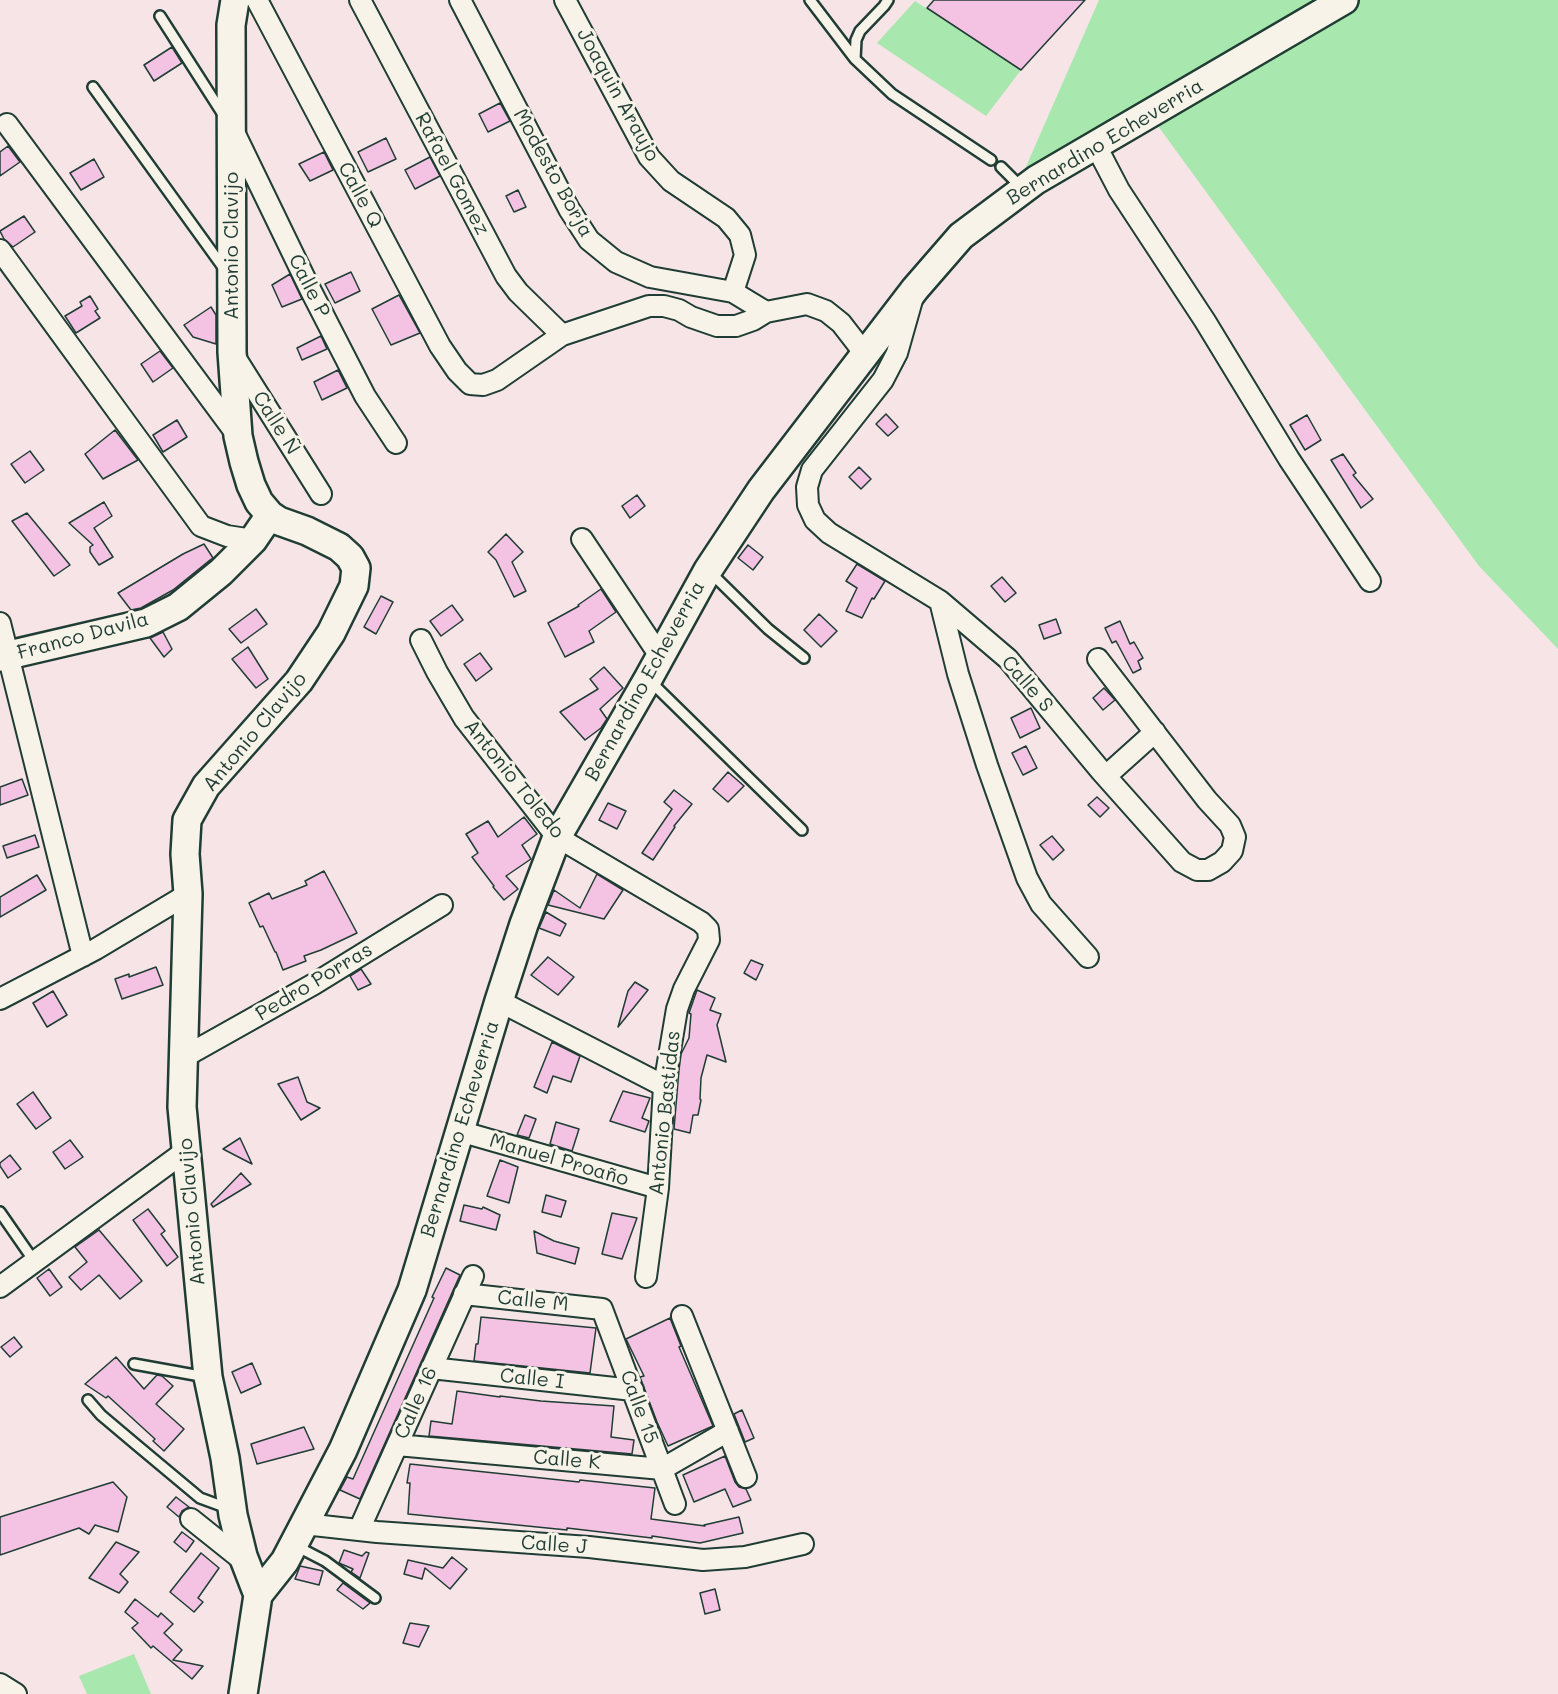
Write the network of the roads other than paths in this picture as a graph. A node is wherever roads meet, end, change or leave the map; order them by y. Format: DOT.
graph roads {
  1 [pos="360,0"];
  2 [pos="460,0"];
  3 [pos="565,0"];
  4 [pos="810,0"];
  5 [pos="888,0"];
  6 [pos="1344,0"];
  7 [pos="243,3"];
  8 [pos="160,16"];
  9 [pos="855,59"];
  10 [pos="93,87"];
  11 [pos="7,124"];
  12 [pos="231,125"];
  13 [pos="1095,144"];
  14 [pos="991,160"];
  15 [pos="1001,167"];
  16 [pos="1023,189"];
  17 [pos="0,250"];
  18 [pos="232,279"];
  19 [pos="915,289"];
  20 [pos="733,292"];
  21 [pos="766,312"];
  22 [pos="562,335"];
  23 [pos="232,352"];
  24 [pos="865,354"];
  25 [pos="238,436"];
  26 [pos="396,443"];
  27 [pos="321,494"];
  28 [pos="270,516"];
  29 [pos="582,539"];
  30 [pos="253,540"];
  31 [pos="708,570"];
  32 [pos="1370,581"];
  33 [pos="940,601"];
  34 [pos="0,623"];
  35 [pos="421,640"];
  36 [pos="660,656"];
  37 [pos="4,657"];
  38 [pos="804,658"];
  39 [pos="1098,659"];
  40 [pos="648,679"];
  41 [pos="1155,732"];
  42 [pos="1106,776"];
  43 [pos="802,830"];
  44 [pos="557,837"];
  45 [pos="188,894"];
  46 [pos="442,905"];
  47 [pos="701,922"];
  48 [pos="83,956"];
  49 [pos="1088,957"];
  50 [pos="0,999"];
  51 [pos="499,1001"];
  52 [pos="184,1057"];
  53 [pos="664,1086"];
  54 [pos="459,1131"];
  55 [pos="187,1150"];
  56 [pos="658,1188"];
  57 [pos="0,1212"];
  58 [pos="34,1261"];
  59 [pos="473,1276"];
  60 [pos="646,1277"];
  61 [pos="0,1287"];
  62 [pos="464,1294"];
  63 [pos="602,1309"];
  64 [pos="682,1316"];
  65 [pos="134,1364"];
  66 [pos="431,1368"];
  67 [pos="208,1377"];
  68 [pos="633,1390"];
  69 [pos="87,1400"];
  70 [pos="728,1431"];
  71 [pos="397,1445"];
  72 [pos="662,1469"];
  73 [pos="746,1477"];
  74 [pos="675,1504"];
  75 [pos="232,1510"];
  76 [pos="192,1519"];
  77 [pos="359,1530"];
  78 [pos="299,1534"];
  79 [pos="803,1544"];
  80 [pos="246,1563"];
  81 [pos="258,1595"];
  82 [pos="375,1598"];
  83 [pos="0,1684"];
  84 [pos="16,1694"];
  85 [pos="243,1694"];
  1 -- 22 [label="street, Rafael Gomez"];
  2 -- 20 [label="street, Modesto Borja"];
  3 -- 20 [label="street, Joaquin Araujo"];
  4 -- 9 [label="lane"];
  5 -- 9 [label="lane"];
  6 -- 13 [label="street, Bernardino Echeverria"];
  7 -- 12 [label="street, Antonio Clavijo"];
  7 -- 22 [label="street, Calle Q"];
  8 -- 12 [label="lane"];
  9 -- 14 [label="lane"];
  10 -- 18 [label="lane"];
  11 -- 25 [label="street"];
  12 -- 18 [label="street, Antonio Clavijo"];
  12 -- 26 [label="street, Calle P"];
  13 -- 16 [label="street, Bernardino Echeverria"];
  13 -- 32 [label="street"];
  15 -- 16 [label="lane"];
  16 -- 19 [label="street, Bernardino Echeverria"];
  17 -- 30 [label="street"];
  18 -- 23 [label="street, Antonio Clavijo"];
  19 -- 24 [label="street, Bernardino Echeverria"];
  19 -- 33 [label="street, Calle S"];
  20 -- 21 [label="street"];
  21 -- 22 [label="street"];
  21 -- 24 [label="street"];
  23 -- 25 [label="street, Antonio Clavijo"];
  23 -- 27 [label="street, Calle Ñ"];
  24 -- 31 [label="street, Bernardino Echeverria"];
  25 -- 28 [label="street, Antonio Clavijo"];
  28 -- 30 [label="street, Franco Davila"];
  28 -- 45 [label="street, Antonio Clavijo"];
  29 -- 36 [label="street"];
  30 -- 37 [label="street, Franco Davila"];
  31 -- 36 [label="street, Bernardino Echeverria"];
  31 -- 38 [label="lane"];
  33 -- 42 [label="street, Calle S"];
  33 -- 49 [label="street"];
  34 -- 37 [label="street"];
  35 -- 44 [label="street, Antonio Toledo"];
  36 -- 40 [label="street, Bernardino Echeverria"];
  37 -- 48 [label="street"];
  39 -- 41 [label="street, Calle S"];
  40 -- 43 [label="lane"];
  40 -- 44 [label="street, Bernardino Echeverria"];
  41 -- 42 [label="street"];
  41 -- 42 [label="street, Calle S"];
  44 -- 47 [label="street, Antonio Toledo"];
  44 -- 51 [label="street, Bernardino Echeverria"];
  45 -- 48 [label="street"];
  45 -- 52 [label="street, Antonio Clavijo"];
  46 -- 52 [label="street, Pedro Porras"];
  47 -- 53 [label="street, Antonio Bastidas"];
  48 -- 50 [label="street"];
  51 -- 53 [label="street"];
  51 -- 54 [label="street, Bernardino Echeverria"];
  52 -- 55 [label="street, Antonio Clavijo"];
  53 -- 56 [label="street, Antonio Bastidas"];
  54 -- 56 [label="street, Manuel Proaño"];
  54 -- 78 [label="street, Bernardino Echeverria"];
  55 -- 58 [label="street"];
  55 -- 67 [label="street, Antonio Clavijo"];
  56 -- 60 [label="street, Antonio Bastidas"];
  57 -- 58 [label="lane"];
  58 -- 61 [label="street"];
  59 -- 62 [label="street, Calle 16"];
  62 -- 63 [label="street, Calle M"];
  62 -- 66 [label="street, Calle 16"];
  63 -- 68 [label="street, Calle 15"];
  64 -- 70 [label="street"];
  65 -- 67 [label="lane"];
  66 -- 68 [label="street, Calle I"];
  66 -- 71 [label="street, Calle 16"];
  67 -- 75 [label="street, Antonio Clavijo"];
  68 -- 72 [label="street, Calle 15"];
  69 -- 75 [label="lane"];
  70 -- 72 [label="street"];
  70 -- 73 [label="street"];
  71 -- 72 [label="street, Calle K"];
  71 -- 77 [label="street, Calle 16"];
  72 -- 74 [label="street, Calle 15"];
  75 -- 80 [label="street, Antonio Clavijo"];
  76 -- 80 [label="street"];
  77 -- 78 [label="street, Calle J"];
  77 -- 79 [label="street, Calle J"];
  78 -- 81 [label="street, Bernardino Echeverria"];
  78 -- 82 [label="lane"];
  80 -- 81 [label="street, Antonio Clavijo"];
  81 -- 85 [label="street"];
  83 -- 84 [label="street"];
}
